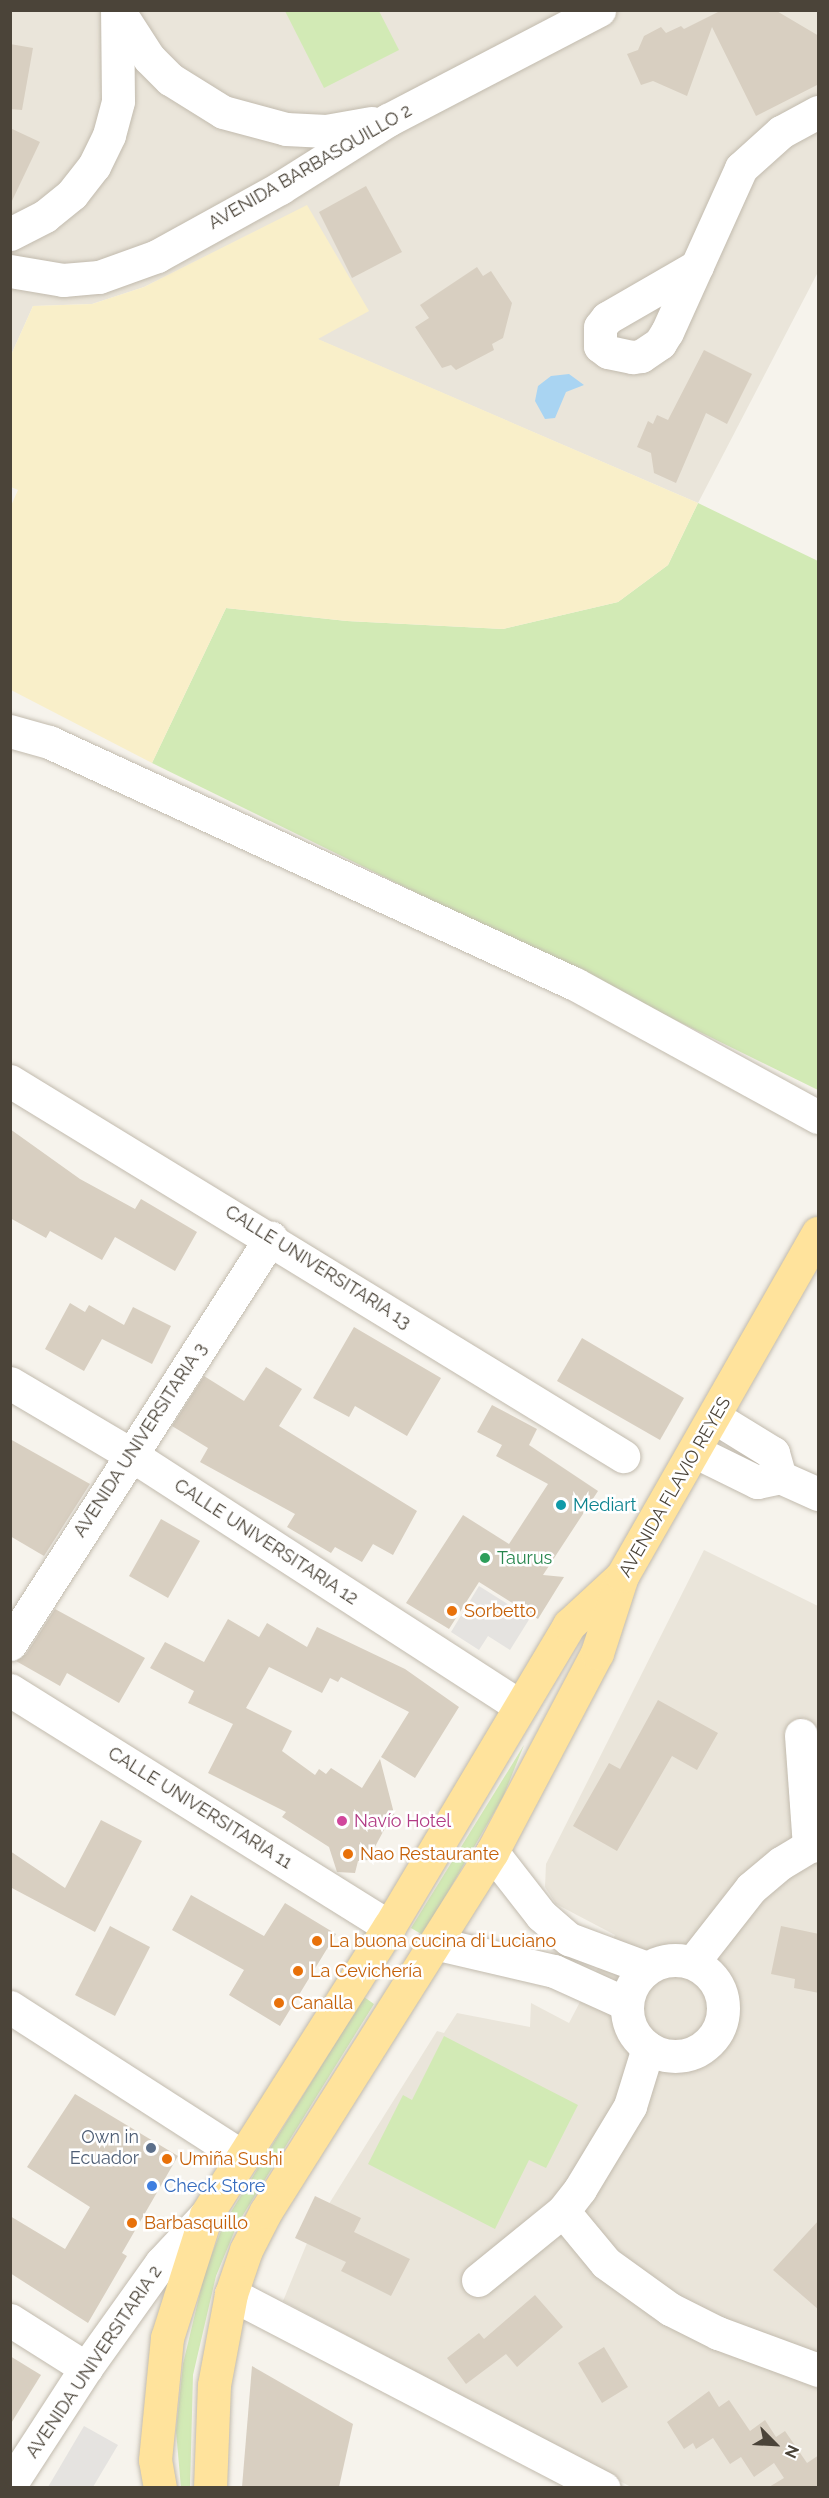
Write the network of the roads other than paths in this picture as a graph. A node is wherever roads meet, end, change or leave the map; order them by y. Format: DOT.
graph roads {
  1 [pos="117,10"];
  2 [pos="599,10"];
  3 [pos="819,112"];
  4 [pos="388,120"];
  5 [pos="10,234"];
  6 [pos="697,266"];
  7 [pos="10,271"];
  8 [pos="10,731"];
  9 [pos="10,1081"];
  10 [pos="819,1117"];
  11 [pos="819,1233"];
  12 [pos="271,1238"];
  13 [pos="10,1383"];
  14 [pos="716,1418"];
  15 [pos="696,1452"];
  16 [pos="130,1454"];
  17 [pos="623,1456"];
  18 [pos="780,1477"];
  19 [pos="819,1494"];
  20 [pos="622,1576"];
  21 [pos="10,1644"];
  22 [pos="10,1690"];
  23 [pos="519,1706"];
  24 [pos="801,1735"];
  25 [pos="814,1846"];
  26 [pos="492,1852"];
  27 [pos="389,1927"];
  28 [pos="569,1939"];
  29 [pos="438,1944"];
  30 [pos="693,1962"];
  31 [pos="647,1968"];
  32 [pos="554,1971"];
  33 [pos="627,2004"];
  34 [pos="10,2007"];
  35 [pos="648,2048"];
  36 [pos="243,2157"];
  37 [pos="563,2211"];
  38 [pos="206,2215"];
  39 [pos="478,2280"];
  40 [pos="231,2294"];
  41 [pos="10,2320"];
  42 [pos="86,2368"];
  43 [pos="819,2370"];
  44 [pos="10,2485"];
  45 [pos="159,2487"];
  46 [pos="210,2487"];
  47 [pos="604,2487"];
  1 -- 4 [label="street"];
  1 -- 5 [label="street"];
  2 -- 4 [label="street, AVENIDA BARBASQUILLO 2"];
  3 -- 6 [label="street"];
  4 -- 7 [label="street, AVENIDA BARBASQUILLO 2"];
  8 -- 10 [label="street"];
  9 -- 12 [label="street, CALLE UNIVERSITARIA 13"];
  11 -- 14 [label="main road, AVENIDA FLAVIO REYES"];
  12 -- 16 [label="street, AVENIDA UNIVERSITARIA 3"];
  12 -- 17 [label="street, CALLE UNIVERSITARIA 13"];
  13 -- 16 [label="street, CALLE UNIVERSITARIA 12"];
  14 -- 15 [label="main road, AVENIDA FLAVIO REYES"];
  14 -- 18 [label="street"];
  15 -- 18 [label="street"];
  15 -- 20 [label="main road, AVENIDA FLAVIO REYES"];
  16 -- 21 [label="street, AVENIDA UNIVERSITARIA 3"];
  16 -- 23 [label="street, CALLE UNIVERSITARIA 12"];
  18 -- 19 [label="street"];
  20 -- 23 [label="main road"];
  20 -- 26 [label="main road, AVENIDA FLAVIO REYES"];
  22 -- 27 [label="street, CALLE UNIVERSITARIA 11"];
  23 -- 27 [label="main road"];
  24 -- 25 [label="street"];
  25 -- 30 [label="street"];
  26 -- 28 [label="street"];
  26 -- 29 [label="main road, AVENIDA FLAVIO REYES"];
  27 -- 36 [label="main road"];
  28 -- 31 [label="street"];
  28 -- 32 [label="street"];
  29 -- 32 [label="street"];
  29 -- 40 [label="main road, AVENIDA FLAVIO REYES"];
  30 -- 31 [label="street"];
  30 -- 35 [label="street"];
  31 -- 33 [label="street"];
  32 -- 33 [label="street"];
  33 -- 35 [label="street"];
  34 -- 36 [label="street"];
  35 -- 37 [label="street"];
  36 -- 38 [label="main road"];
  37 -- 39 [label="street"];
  37 -- 43 [label="street"];
  38 -- 42 [label="street, AVENIDA UNIVERSITARIA 2"];
  38 -- 45 [label="main road"];
  40 -- 46 [label="main road, AVENIDA FLAVIO REYES"];
  40 -- 47 [label="street"];
  41 -- 42 [label="street"];
  42 -- 44 [label="street, AVENIDA UNIVERSITARIA 2"];
}
